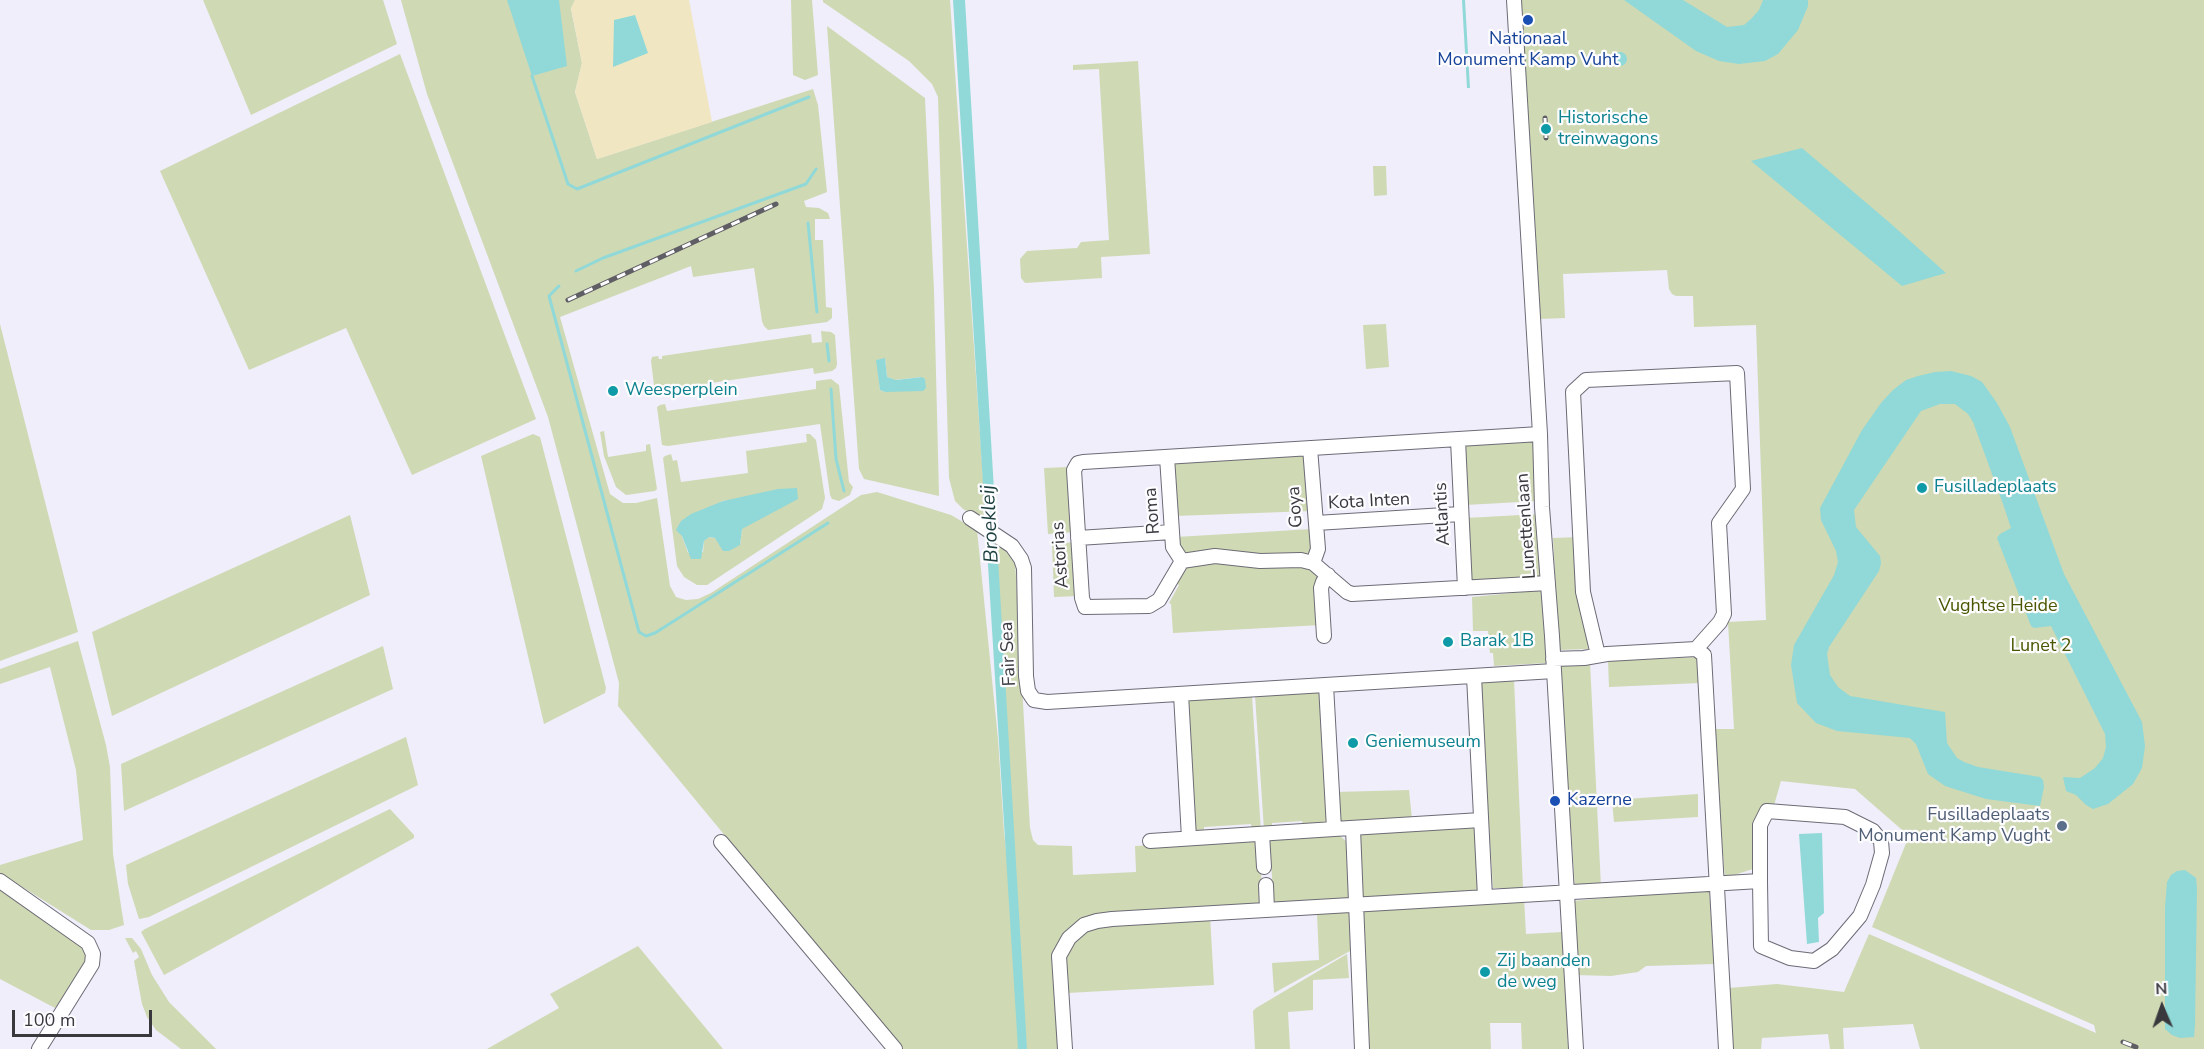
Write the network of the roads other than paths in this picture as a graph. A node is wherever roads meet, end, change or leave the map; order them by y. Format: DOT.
graph roads {
  1 [pos="1514,0"];
  2 [pos="1540,434"];
  3 [pos="1458,440"];
  4 [pos="1310,448"];
  5 [pos="1167,457"];
  6 [pos="1461,514"];
  7 [pos="976,522"];
  8 [pos="1316,523"];
  9 [pos="1172,532"];
  10 [pos="1078,538"];
  11 [pos="1182,561"];
  12 [pos="1313,563"];
  13 [pos="1328,575"];
  14 [pos="1548,583"];
  15 [pos="1465,588"];
  16 [pos="1324,636"];
  17 [pos="1696,649"];
  18 [pos="1598,655"];
  19 [pos="1553,665"];
  20 [pos="1474,676"];
  21 [pos="1326,685"];
  22 [pos="1181,694"];
  23 [pos="1481,820"];
  24 [pos="1334,829"];
  25 [pos="1353,829"];
  26 [pos="1262,834"];
  27 [pos="1189,838"];
  28 [pos="1150,841"];
  29 [pos="721,842"];
  30 [pos="1264,867"];
  31 [pos="0,881"];
  32 [pos="1760,881"];
  33 [pos="1718,883"];
  34 [pos="1266,885"];
  35 [pos="1567,892"];
  36 [pos="1485,897"];
  37 [pos="1354,904"];
  38 [pos="1267,910"];
  39 [pos="39,1049"];
  40 [pos="895,1049"];
  41 [pos="1065,1049"];
  42 [pos="1362,1049"];
  43 [pos="1576,1049"];
  44 [pos="1726,1049"];
  1 -- 2 [label="street, Lunettenlaan"];
  2 -- 3 [label="street, Astorias"];
  2 -- 14 [label="street, Lunettenlaan"];
  3 -- 4 [label="street, Astorias"];
  3 -- 6 [label="street, Atlantis"];
  4 -- 5 [label="street, Astorias"];
  4 -- 8 [label="street, Goya"];
  5 -- 9 [label="street, Roma"];
  5 -- 10 [label="street, Astorias"];
  6 -- 8 [label="street, Kota Inten"];
  6 -- 15 [label="street, Atlantis"];
  7 -- 22 [label="street, Fair Sea"];
  8 -- 12 [label="street, Goya"];
  9 -- 10 [label="street"];
  9 -- 11 [label="street, Roma"];
  10 -- 11 [label="street, Astorias"];
  11 -- 12 [label="street"];
  12 -- 13 [label="street"];
  13 -- 15 [label="street"];
  13 -- 16 [label="street"];
  14 -- 15 [label="street"];
  14 -- 19 [label="street, Lunettenlaan"];
  17 -- 18 [label="street"];
  17 -- 18 [label="street"];
  17 -- 33 [label="street"];
  18 -- 19 [label="street"];
  19 -- 20 [label="street"];
  19 -- 35 [label="street, Lunettenlaan"];
  20 -- 21 [label="street"];
  20 -- 23 [label="street"];
  21 -- 22 [label="street"];
  21 -- 24 [label="street"];
  22 -- 27 [label="street"];
  23 -- 25 [label="street"];
  23 -- 36 [label="street"];
  24 -- 25 [label="street"];
  24 -- 26 [label="street"];
  25 -- 37 [label="street"];
  26 -- 27 [label="street"];
  26 -- 30 [label="street"];
  27 -- 28 [label="street"];
  29 -- 40 [label="street"];
  31 -- 39 [label="street"];
  32 -- 32 [label="street"];
  32 -- 33 [label="street"];
  33 -- 35 [label="street"];
  33 -- 44 [label="street"];
  34 -- 38 [label="street"];
  35 -- 36 [label="street"];
  35 -- 43 [label="street, Lunettenlaan"];
  36 -- 37 [label="street"];
  37 -- 38 [label="street"];
  37 -- 42 [label="street"];
  38 -- 41 [label="street"];
}
